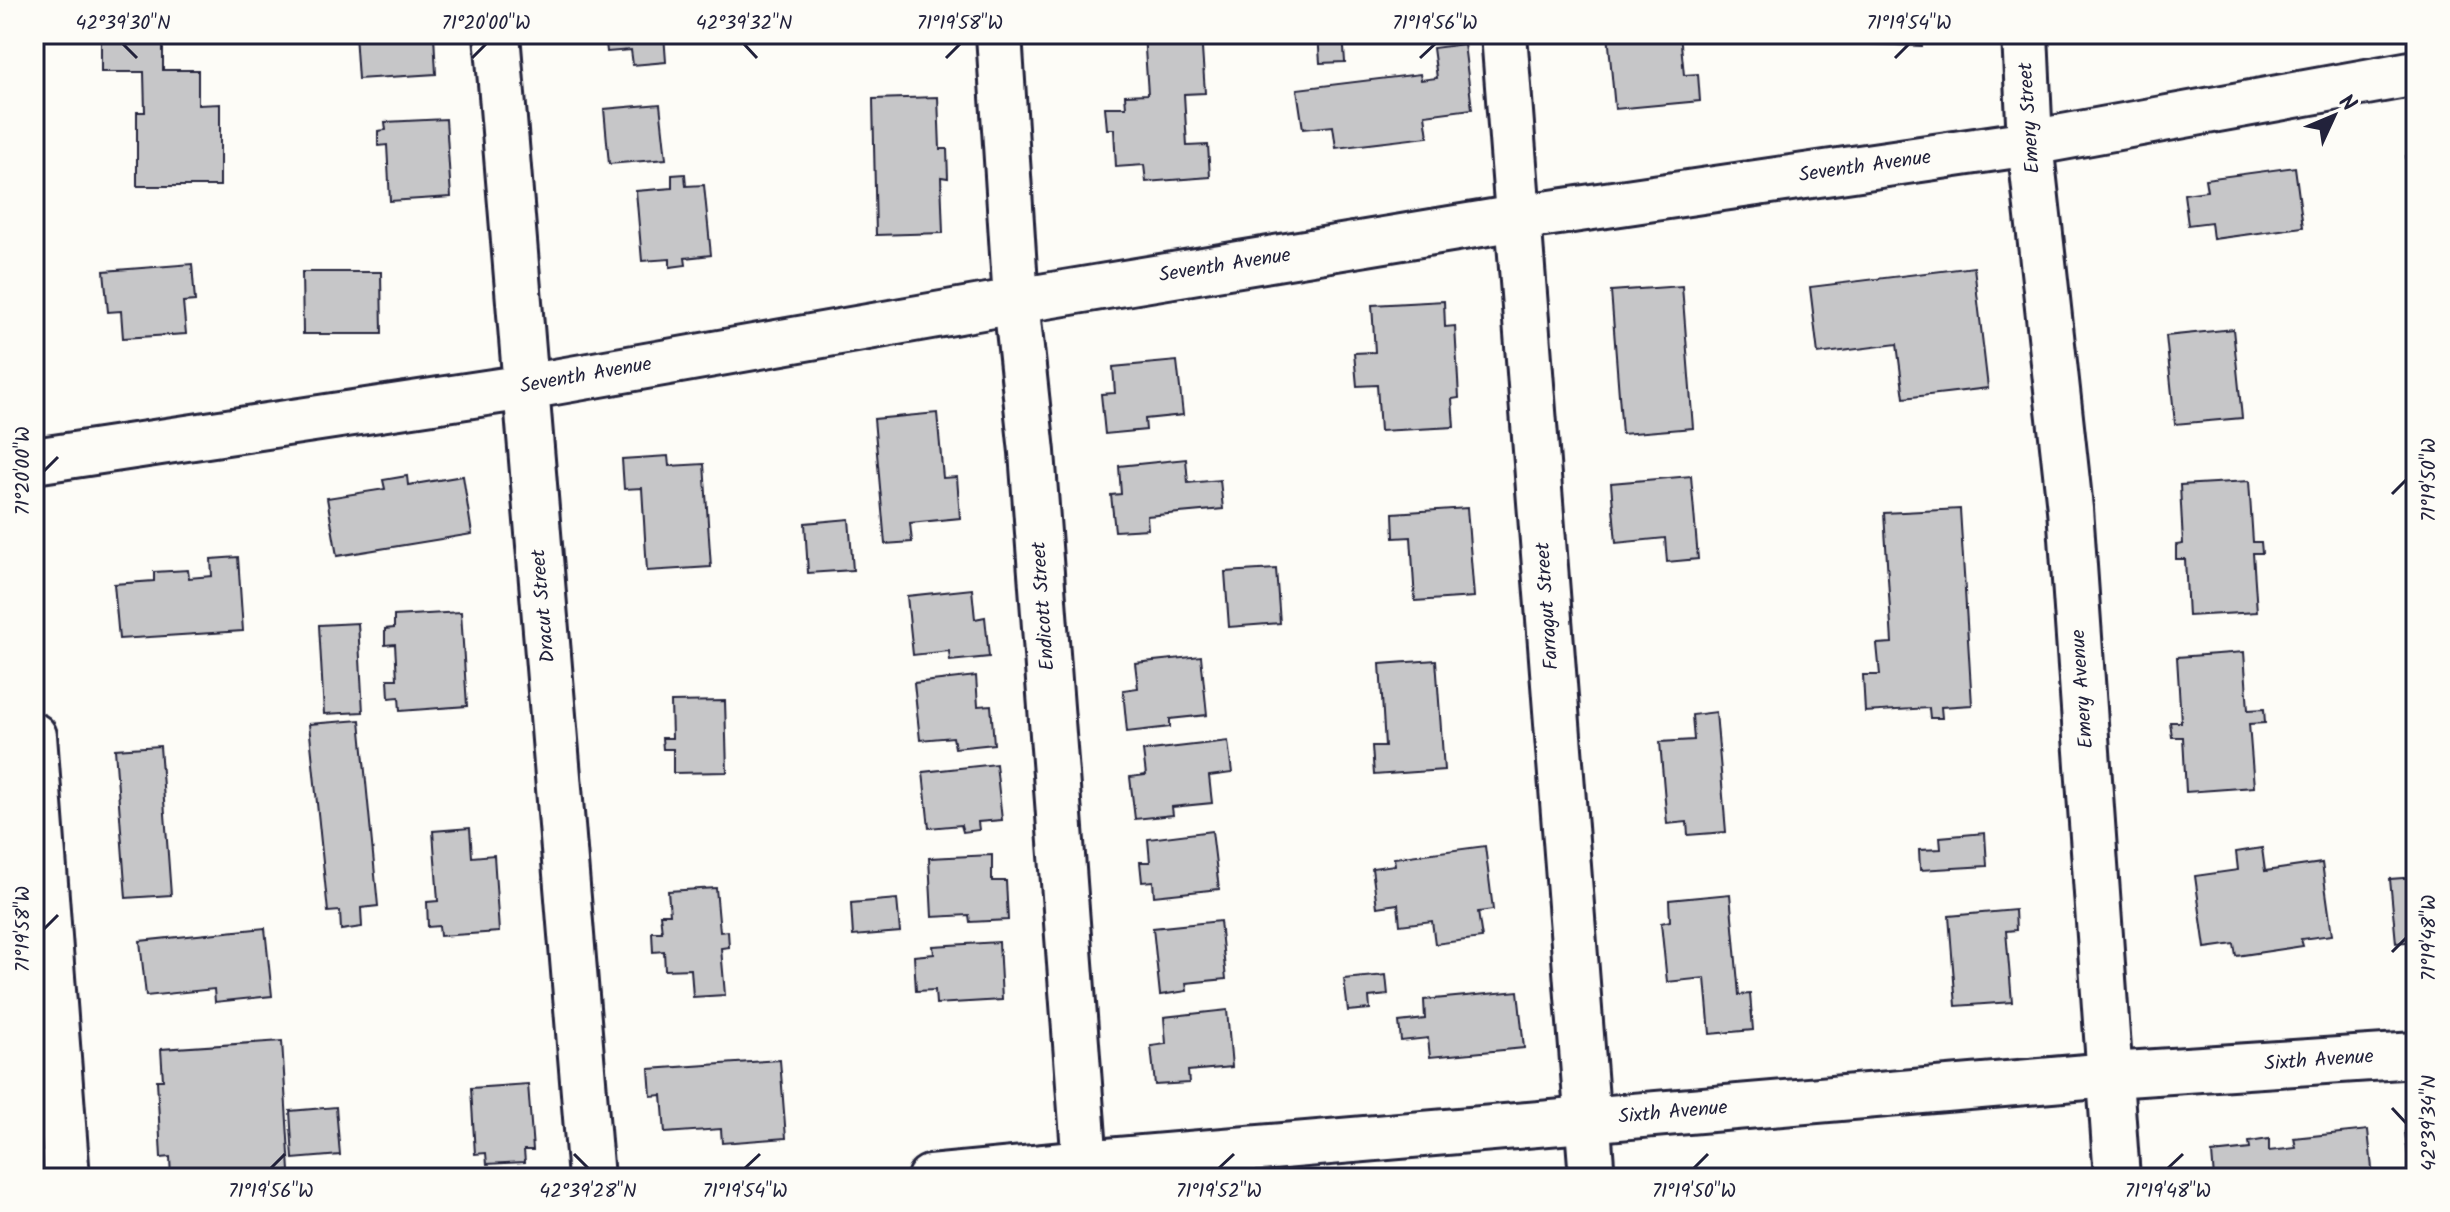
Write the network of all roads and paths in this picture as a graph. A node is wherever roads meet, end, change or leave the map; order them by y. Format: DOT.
graph roads {
  1 [pos="497,34"];
  2 [pos="999,34"];
  3 [pos="1504,34"];
  4 [pos="2025,34"];
  5 [pos="2416,73"];
  6 [pos="2030,143"];
  7 [pos="2036,201"];
  8 [pos="1517,218"];
  9 [pos="1016,301"];
  10 [pos="526,387"];
  11 [pos="34,461"];
  12 [pos="34,736"];
  13 [pos="2416,1055"];
  14 [pos="2110,1075"];
  15 [pos="1588,1120"];
  16 [pos="1085,1170"];
  17 [pos="67,1178"];
  18 [pos="591,1178"];
  19 [pos="930,1178"];
  20 [pos="1592,1178"];
  21 [pos="2117,1178"];
  1 -- 10 [label="street, Dracut Street"];
  2 -- 9 [label="street, Endicott Street"];
  3 -- 8 [label="street, Farragut Street"];
  4 -- 6 [label="street, Emery Street"];
  5 -- 6 [label="street, Seventh Avenue"];
  6 -- 7 [label="street, Emery Street"];
  6 -- 8 [label="street, Seventh Avenue"];
  7 -- 14 [label="street, Emery Avenue"];
  8 -- 9 [label="street, Seventh Avenue"];
  8 -- 15 [label="street, Farragut Street"];
  9 -- 10 [label="street, Seventh Avenue"];
  9 -- 16 [label="street, Endicott Street"];
  10 -- 11 [label="street, Seventh Avenue"];
  10 -- 18 [label="street, Dracut Street"];
  12 -- 17 [label="street"];
  13 -- 14 [label="street, Sixth Avenue"];
  14 -- 15 [label="street, Sixth Avenue"];
  14 -- 21 [label="street, Emery Avenue"];
  15 -- 16 [label="street, Sixth Avenue"];
  15 -- 20 [label="street, Farragut Street"];
  16 -- 19 [label="street, Sixth Avenue"];
}
